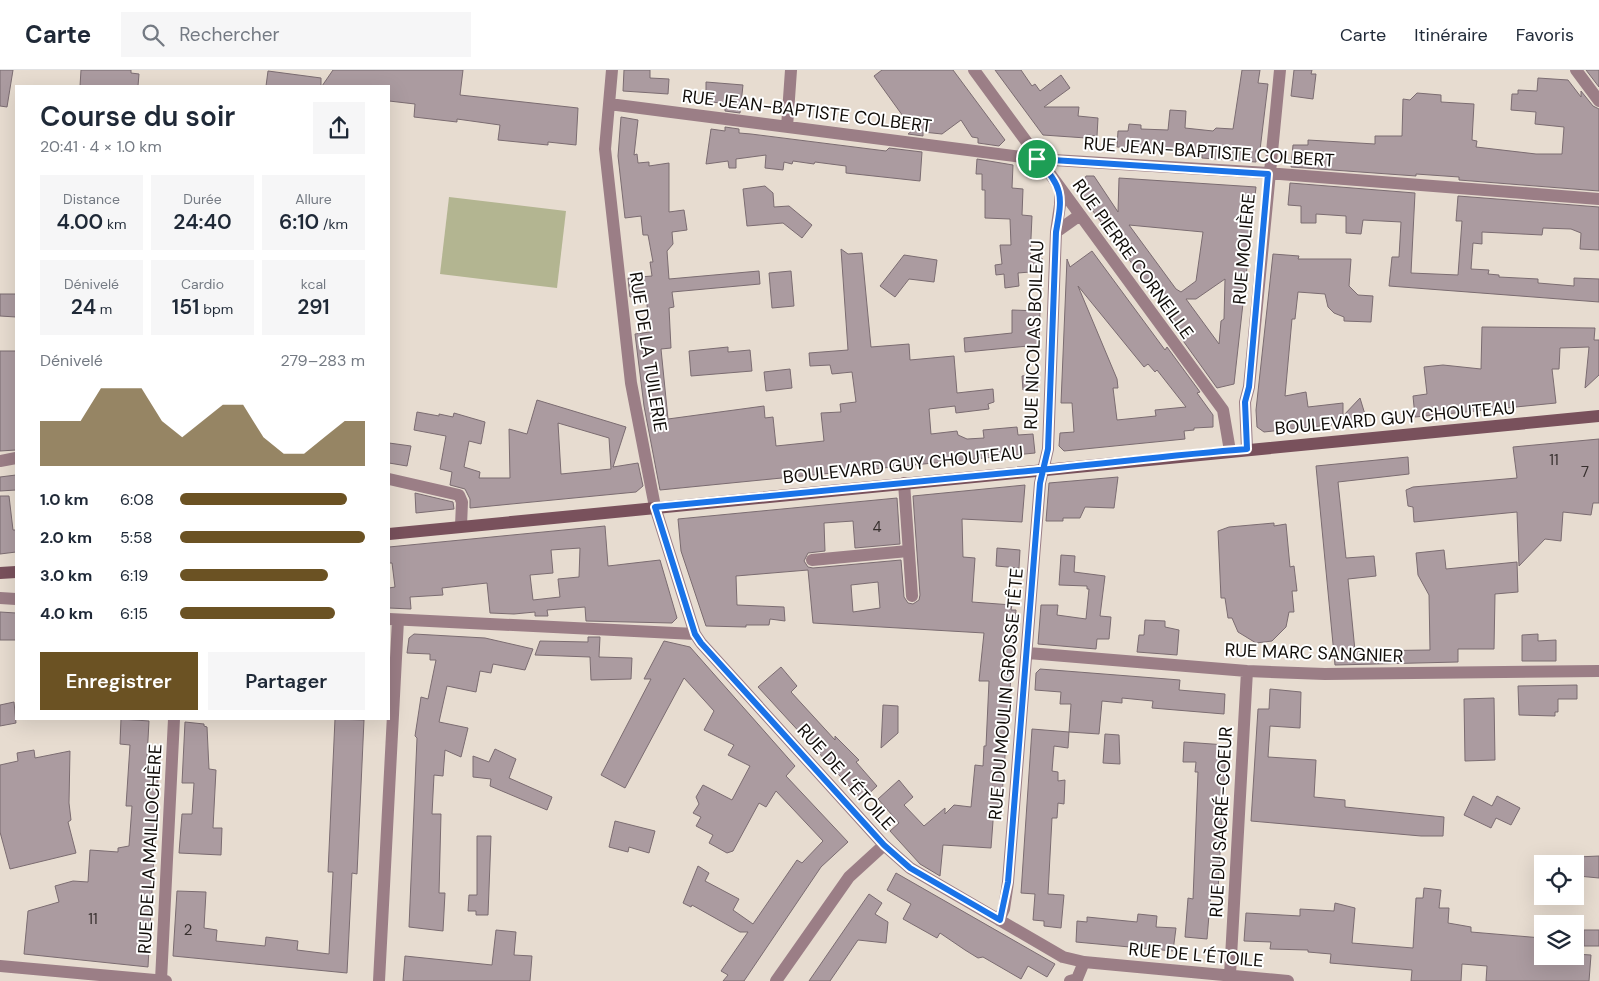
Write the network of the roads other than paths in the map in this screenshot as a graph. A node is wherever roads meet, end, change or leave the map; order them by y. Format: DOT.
graph roads {
  1 [pos="612,70"];
  2 [pos="791,70"];
  3 [pos="974,70"];
  4 [pos="1280,70"];
  5 [pos="1576,70"];
  6 [pos="1599,101"];
  7 [pos="609,104"];
  8 [pos="787,127"];
  9 [pos="1037,159"];
  10 [pos="1268,174"];
  11 [pos="1060,189"];
  12 [pos="1599,200"];
  13 [pos="1080,215"];
  14 [pos="1056,232"];
  15 [pos="1245,402"];
  16 [pos="1223,410"];
  17 [pos="1599,416"];
  18 [pos="1247,449"];
  19 [pos="1230,451"];
  20 [pos="15,458"];
  21 [pos="0,461"];
  22 [pos="1043,470"];
  23 [pos="390,480"];
  24 [pos="904,483"];
  25 [pos="655,507"];
  26 [pos="461,526"];
  27 [pos="390,534"];
  28 [pos="908,551"];
  29 [pos="812,560"];
  30 [pos="15,572"];
  31 [pos="0,573"];
  32 [pos="912,596"];
  33 [pos="0,598"];
  34 [pos="15,600"];
  35 [pos="393,619"];
  36 [pos="695,634"];
  37 [pos="1028,653"];
  38 [pos="1247,671"];
  39 [pos="1599,671"];
  40 [pos="390,697"];
  41 [pos="174,720"];
  42 [pos="389,720"];
  43 [pos="884,845"];
  44 [pos="1000,920"];
  45 [pos="1084,962"];
  46 [pos="0,966"];
  47 [pos="1147,968"];
  48 [pos="1230,975"];
  49 [pos="161,980"];
  50 [pos="166,981"];
  51 [pos="379,981"];
  52 [pos="776,981"];
  53 [pos="1070,981"];
  54 [pos="1146,981"];
  55 [pos="1288,981"];
  1 -- 7 [label="street, RUE DE LA TUILERIE"];
  2 -- 8 [label="street"];
  3 -- 9 [label="street, RUE PIERRE CORNEILLE"];
  4 -- 10 [label="street, RUE MOLIÈRE"];
  5 -- 6 [label="street"];
  7 -- 8 [label="street, RUE JEAN-BAPTISTE COLBERT"];
  7 -- 25 [label="street, RUE DE LA TUILERIE"];
  8 -- 9 [label="street, RUE JEAN-BAPTISTE COLBERT"];
  9 -- 10 [label="street, RUE JEAN-BAPTISTE COLBERT"];
  9 -- 11 [label="street, RUE PIERRE CORNEILLE"];
  10 -- 12 [label="street, RUE JEAN-BAPTISTE COLBERT"];
  10 -- 15 [label="street, RUE MOLIÈRE"];
  11 -- 13 [label="street, RUE PIERRE CORNEILLE"];
  11 -- 14 [label="street, RUE NICOLAS BOILEAU"];
  13 -- 14 [label="street, RUE NICOLAS BOILEAU"];
  13 -- 16 [label="street, RUE PIERRE CORNEILLE"];
  14 -- 22 [label="street, RUE NICOLAS BOILEAU"];
  15 -- 16 [label="street"];
  15 -- 18 [label="street, RUE MOLIÈRE"];
  16 -- 19 [label="street, RUE PIERRE CORNEILLE"];
  17 -- 18 [label="main road, BOULEVARD GUY CHOUTEAU"];
  18 -- 19 [label="main road, BOULEVARD GUY CHOUTEAU"];
  19 -- 22 [label="main road, BOULEVARD GUY CHOUTEAU"];
  20 -- 21 [label="street"];
  22 -- 24 [label="main road, BOULEVARD GUY CHOUTEAU"];
  22 -- 37 [label="street, RUE DU MOULIN GROSSE TÊTE"];
  23 -- 26 [label="street"];
  24 -- 25 [label="main road, BOULEVARD GUY CHOUTEAU"];
  24 -- 28 [label="street"];
  25 -- 26 [label="main road, BOULEVARD GUY CHOUTEAU"];
  25 -- 36 [label="street, RUE DE LA TUILERIE"];
  26 -- 27 [label="main road, BOULEVARD GUY CHOUTEAU"];
  28 -- 29 [label="street"];
  28 -- 32 [label="street"];
  30 -- 31 [label="main road"];
  33 -- 34 [label="street"];
  35 -- 36 [label="street"];
  35 -- 40 [label="street"];
  36 -- 43 [label="street, RUE DE L’ÉTOILE"];
  37 -- 38 [label="street, RUE MARC SANGNIER"];
  37 -- 44 [label="street, RUE DU MOULIN GROSSE TÊTE"];
  38 -- 39 [label="street, RUE MARC SANGNIER"];
  38 -- 48 [label="street, RUE DU SACRÉ-COEUR"];
  41 -- 49 [label="street, RUE DE LA MAILLOCHÈRE"];
  42 -- 51 [label="street"];
  43 -- 44 [label="street, RUE DE L’ÉTOILE"];
  43 -- 52 [label="street"];
  44 -- 45 [label="street, RUE DE L’ÉTOILE"];
  45 -- 47 [label="street, RUE DE L’ÉTOILE"];
  45 -- 53 [label="street"];
  46 -- 49 [label="street"];
  47 -- 48 [label="street, RUE DE L’ÉTOILE"];
  47 -- 54 [label="street"];
  48 -- 55 [label="street, RUE DE L’ÉTOILE"];
  49 -- 50 [label="street"];
}
